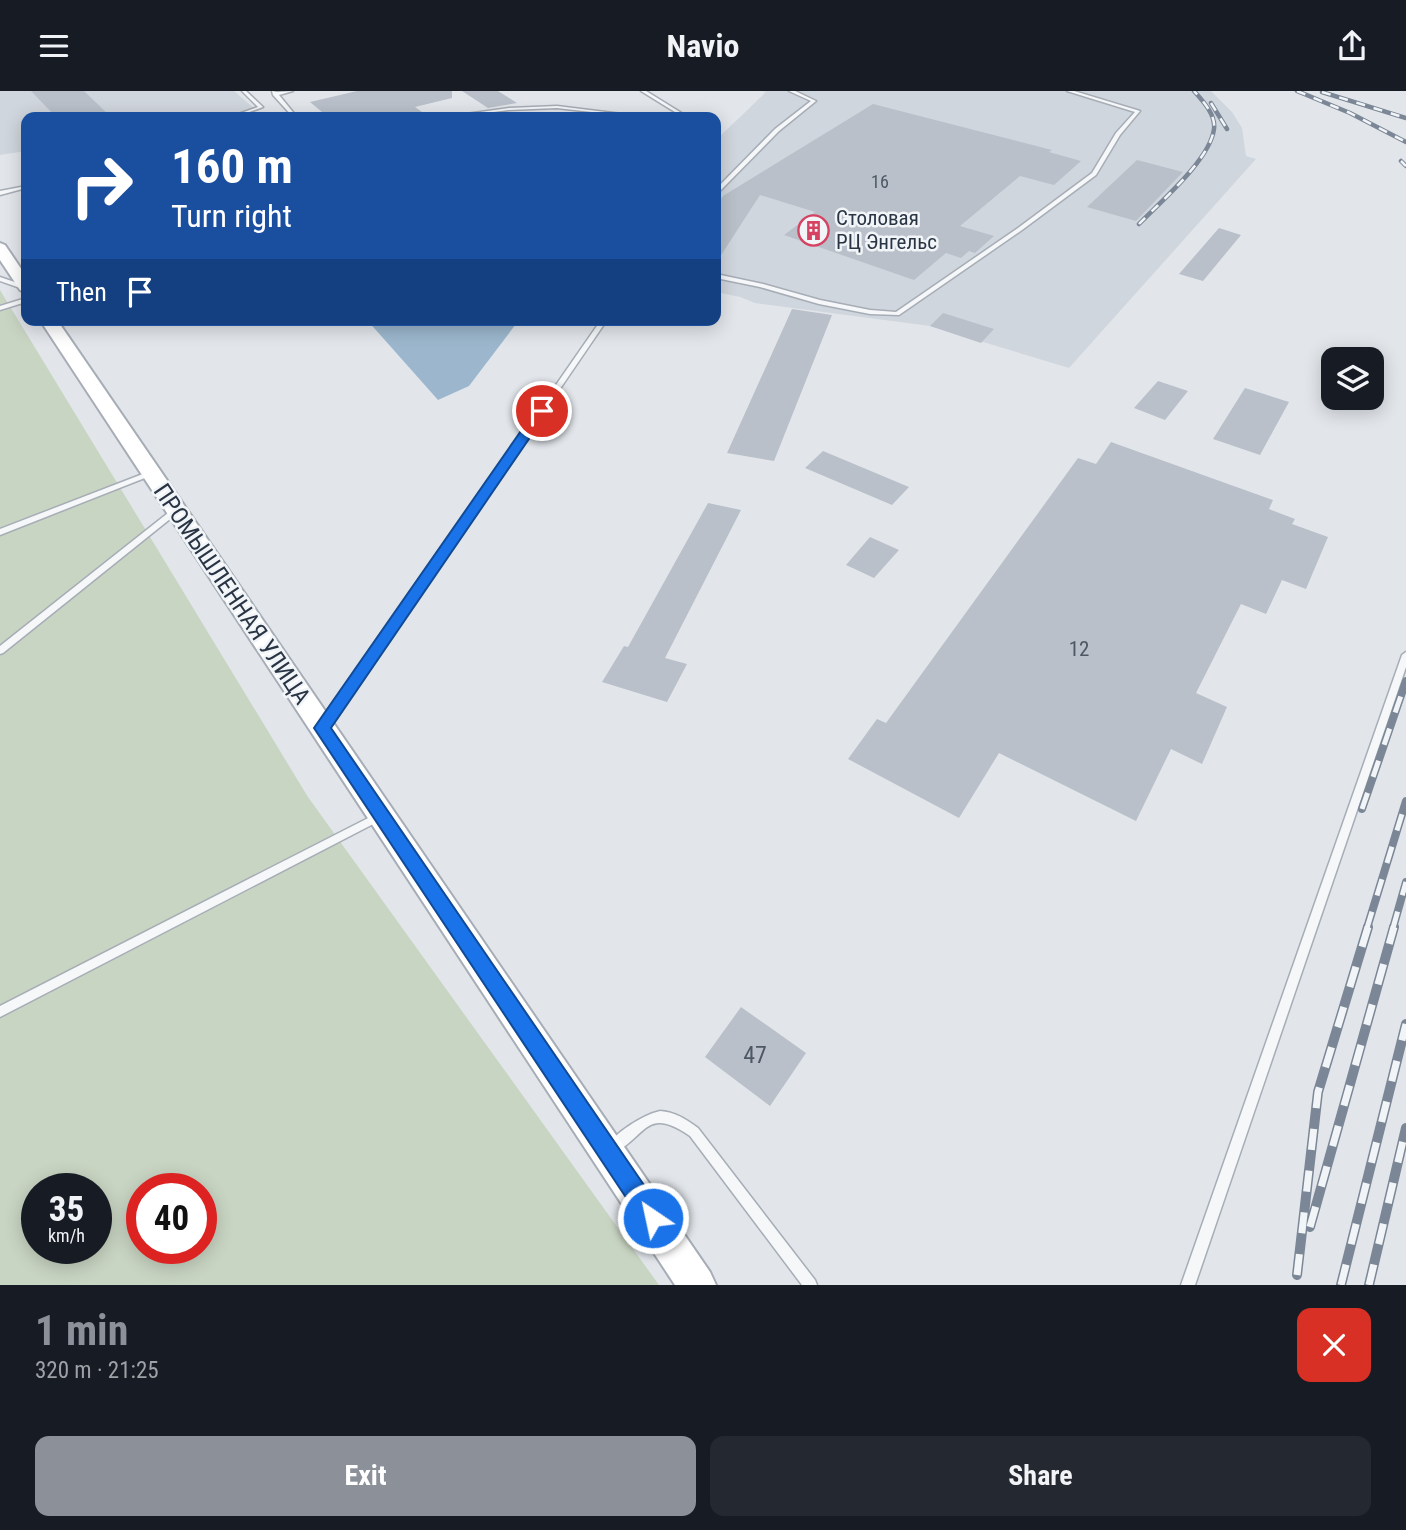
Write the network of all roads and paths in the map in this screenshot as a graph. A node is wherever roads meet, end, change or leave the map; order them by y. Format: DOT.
graph roads {
  1 [pos="244,91"];
  2 [pos="291,91"];
  3 [pos="643,91"];
  4 [pos="791,91"];
  5 [pos="1069,91"];
  6 [pos="274,93"];
  7 [pos="246,112"];
  8 [pos="291,112"];
  9 [pos="488,112"];
  10 [pos="601,112"];
  11 [pos="678,112"];
  12 [pos="721,187"];
  13 [pos="21,188"];
  14 [pos="0,193"];
  15 [pos="0,249"];
  16 [pos="721,277"];
  17 [pos="0,279"];
  18 [pos="21,280"];
  19 [pos="21,286"];
  20 [pos="21,302"];
  21 [pos="0,308"];
  22 [pos="52,326"];
  23 [pos="600,326"];
  24 [pos="151,474"];
  25 [pos="177,511"];
  26 [pos="0,532"];
  27 [pos="0,651"];
  28 [pos="1406,655"];
  29 [pos="323,728"];
  30 [pos="382,815"];
  31 [pos="0,1012"];
  32 [pos="608,1151"];
  33 [pos="698,1285"];
  34 [pos="810,1285"];
  35 [pos="1188,1285"];
  1 -- 7 [label="lane"];
  2 -- 6 [label="lane"];
  3 -- 11 [label="lane"];
  4 -- 12 [label="lane"];
  5 -- 16 [label="lane"];
  6 -- 8 [label="lane"];
  9 -- 10 [label="lane"];
  13 -- 14 [label="lane"];
  15 -- 18 [label="street"];
  17 -- 19 [label="lane"];
  20 -- 21 [label="lane"];
  22 -- 24 [label="street, ПРОМЫШЛЕННАЯ УЛИЦА"];
  23 -- 29 [label="lane"];
  24 -- 25 [label="street, ПРОМЫШЛЕННАЯ УЛИЦА"];
  24 -- 26 [label="lane"];
  25 -- 27 [label="lane"];
  25 -- 29 [label="street, ПРОМЫШЛЕННАЯ УЛИЦА"];
  28 -- 35 [label="lane"];
  29 -- 30 [label="street, ПРОМЫШЛЕННАЯ УЛИЦА"];
  30 -- 31 [label="lane"];
  30 -- 32 [label="street, ПРОМЫШЛЕННАЯ УЛИЦА"];
  32 -- 33 [label="street, ПРОМЫШЛЕННАЯ УЛИЦА"];
  32 -- 34 [label="lane"];
}
